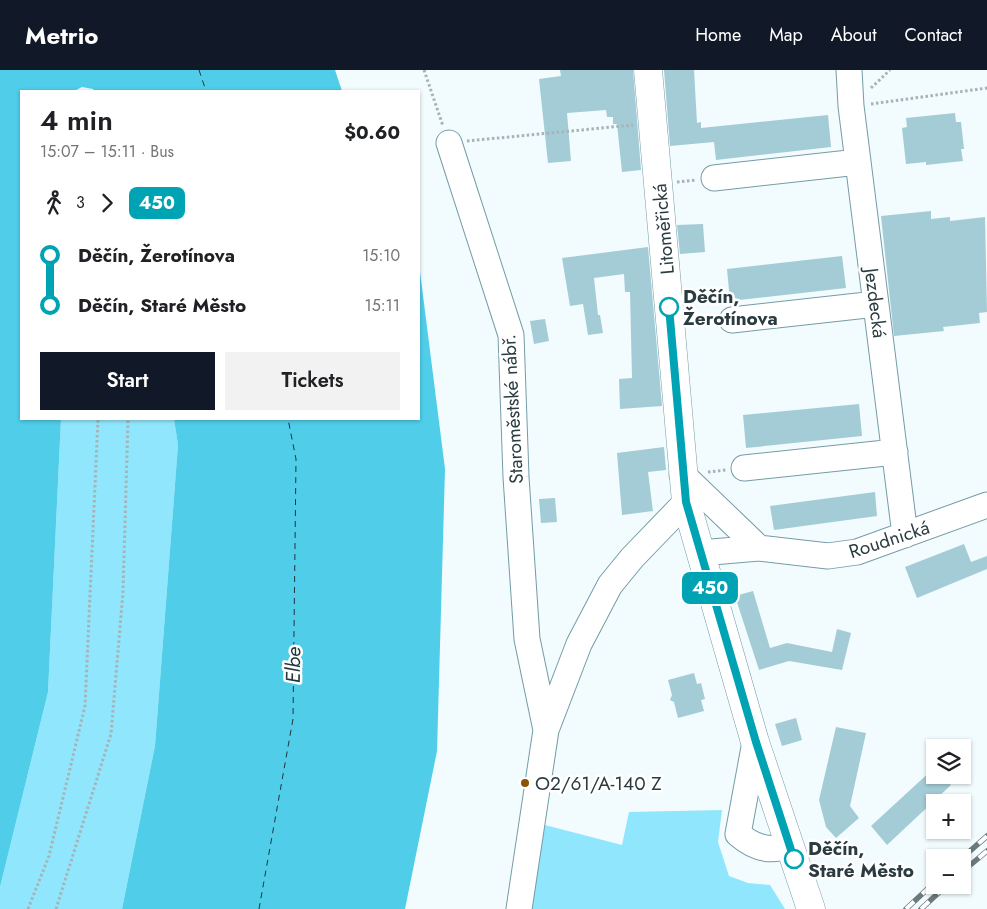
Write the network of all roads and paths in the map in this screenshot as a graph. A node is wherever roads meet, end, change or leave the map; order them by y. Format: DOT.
graph roads {
  1 [pos="424,70"];
  2 [pos="648,70"];
  3 [pos="849,70"];
  4 [pos="890,70"];
  5 [pos="987,88"];
  6 [pos="851,106"];
  7 [pos="653,123"];
  8 [pos="449,142"];
  9 [pos="858,162"];
  10 [pos="714,178"];
  11 [pos="659,184"];
  12 [pos="876,304"];
  13 [pos="732,320"];
  14 [pos="671,327"];
  15 [pos="98,420"];
  16 [pos="128,420"];
  17 [pos="895,452"];
  18 [pos="744,468"];
  19 [pos="682,474"];
  20 [pos="686,502"];
  21 [pos="987,505"];
  22 [pos="904,535"];
  23 [pos="759,548"];
  24 [pos="700,554"];
  25 [pos="546,730"];
  26 [pos="756,742"];
  27 [pos="788,845"];
  28 [pos="28,909"];
  29 [pos="56,909"];
  30 [pos="519,909"];
  31 [pos="812,909"];
  1 -- 8 [label="path"];
  2 -- 7 [label="main road, Litoměřická"];
  3 -- 6 [label="street, Jezdecká"];
  4 -- 6 [label="path"];
  5 -- 6 [label="path"];
  6 -- 9 [label="street, Jezdecká"];
  7 -- 8 [label="path"];
  7 -- 11 [label="main road, Litoměřická"];
  8 -- 25 [label="street, Staroměstské nábř."];
  9 -- 10 [label="street"];
  9 -- 12 [label="street, Jezdecká"];
  10 -- 11 [label="path"];
  11 -- 14 [label="main road, Litoměřická"];
  12 -- 13 [label="street"];
  12 -- 17 [label="street, Jezdecká"];
  13 -- 14 [label="path"];
  14 -- 19 [label="main road, Litoměřická"];
  15 -- 28 [label="path"];
  16 -- 29 [label="path"];
  17 -- 18 [label="street"];
  17 -- 22 [label="street, Jezdecká"];
  18 -- 19 [label="path"];
  19 -- 20 [label="main road, Litoměřická"];
  19 -- 23 [label="street"];
  20 -- 24 [label="main road, Litoměřická"];
  20 -- 25 [label="street, Staroměstské nábř."];
  21 -- 22 [label="street, Roudnická"];
  22 -- 23 [label="street, Roudnická"];
  23 -- 24 [label="street, Roudnická"];
  24 -- 26 [label="main road, Litoměřická"];
  25 -- 30 [label="street, Staroměstské nábř."];
  26 -- 27 [label="main road, Litoměřická"];
  26 -- 27 [label="street"];
  27 -- 31 [label="main road, Litoměřická"];
}
